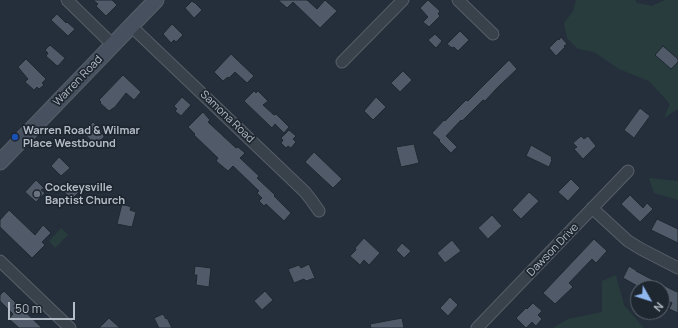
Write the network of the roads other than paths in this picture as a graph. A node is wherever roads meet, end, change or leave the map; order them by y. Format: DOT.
graph roads {
  1 [pos="67,0"];
  2 [pos="156,0"];
  3 [pos="403,0"];
  4 [pos="458,0"];
  5 [pos="131,26"];
  6 [pos="494,34"];
  7 [pos="113,45"];
  8 [pos="342,62"];
  9 [pos="0,162"];
  10 [pos="628,171"];
  11 [pos="592,208"];
  12 [pos="319,212"];
  13 [pos="0,261"];
  14 [pos="678,268"];
  15 [pos="70,328"];
  16 [pos="478,328"];
  1 -- 7 [label="street"];
  2 -- 5 [label="street, Warren Road"];
  3 -- 8 [label="street"];
  4 -- 6 [label="street"];
  5 -- 7 [label="street, Warren Road"];
  5 -- 12 [label="street, Samona Road"];
  7 -- 9 [label="street, Warren Road"];
  10 -- 11 [label="street, Dawson Drive"];
  11 -- 14 [label="street"];
  11 -- 16 [label="street, Dawson Drive"];
  13 -- 15 [label="street"];
}
